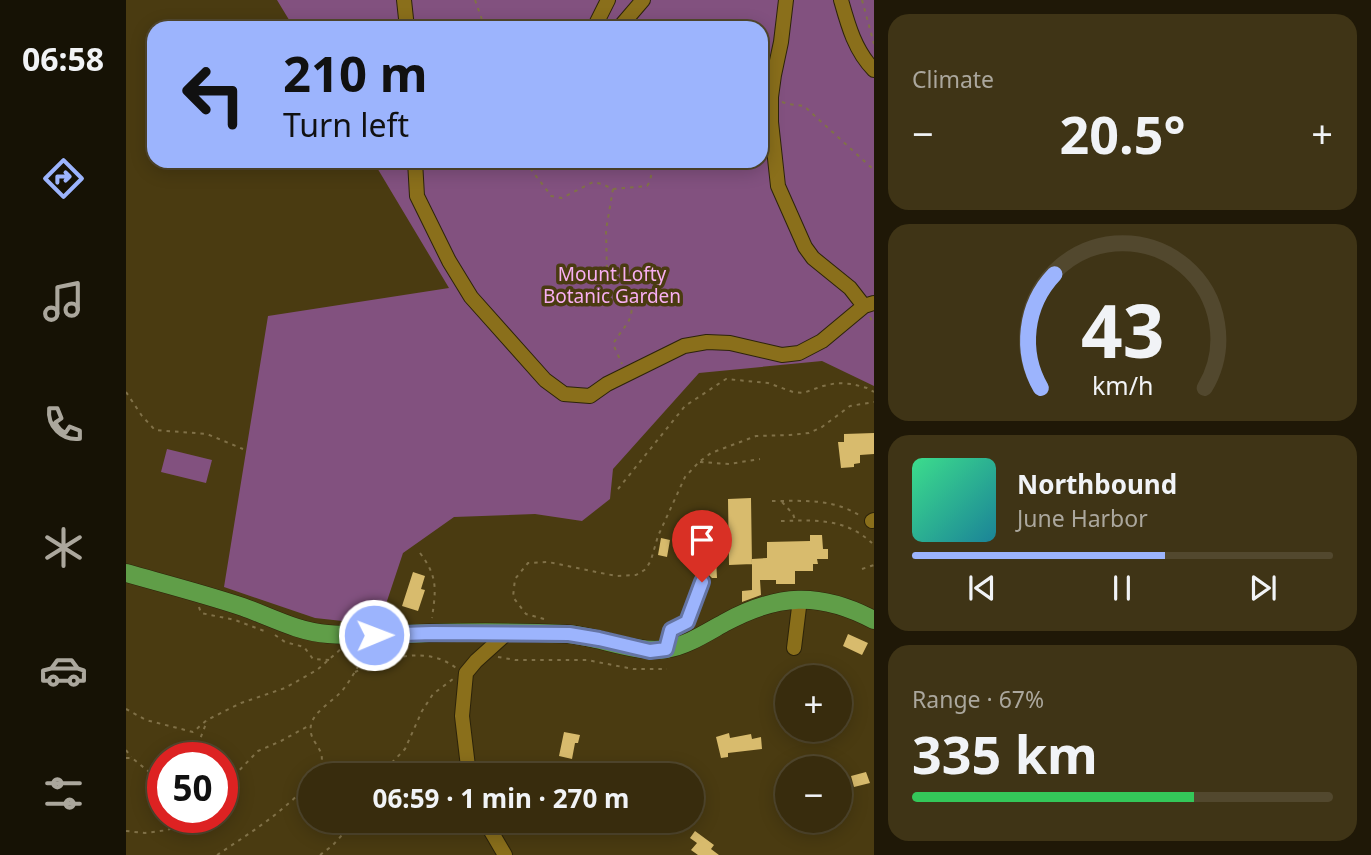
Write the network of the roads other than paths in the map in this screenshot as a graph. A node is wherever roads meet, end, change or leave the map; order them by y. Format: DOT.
graph roads {
  1 [pos="404,0"];
  2 [pos="608,0"];
  3 [pos="643,0"];
  4 [pos="786,0"];
  5 [pos="841,0"];
  6 [pos="406,21"];
  7 [pos="598,21"];
  8 [pos="625,21"];
  9 [pos="874,70"];
  10 [pos="415,168"];
  11 [pos="869,304"];
  12 [pos="126,573"];
  13 [pos="702,582"];
  14 [pos="800,599"];
  15 [pos="874,620"];
  16 [pos="506,634"];
  17 [pos="794,648"];
  18 [pos="666,649"];
  19 [pos="468,763"];
  20 [pos="492,833"];
  21 [pos="506,855"];
  1 -- 6 [label="street"];
  2 -- 7 [label="street"];
  3 -- 8 [label="street"];
  4 -- 11 [label="street"];
  5 -- 9 [label="street"];
  10 -- 11 [label="street"];
  12 -- 16 [label="main road"];
  13 -- 18 [label="street"];
  14 -- 15 [label="main road"];
  14 -- 17 [label="street"];
  14 -- 18 [label="main road"];
  16 -- 18 [label="main road"];
  16 -- 19 [label="street"];
  20 -- 21 [label="street"];
}
